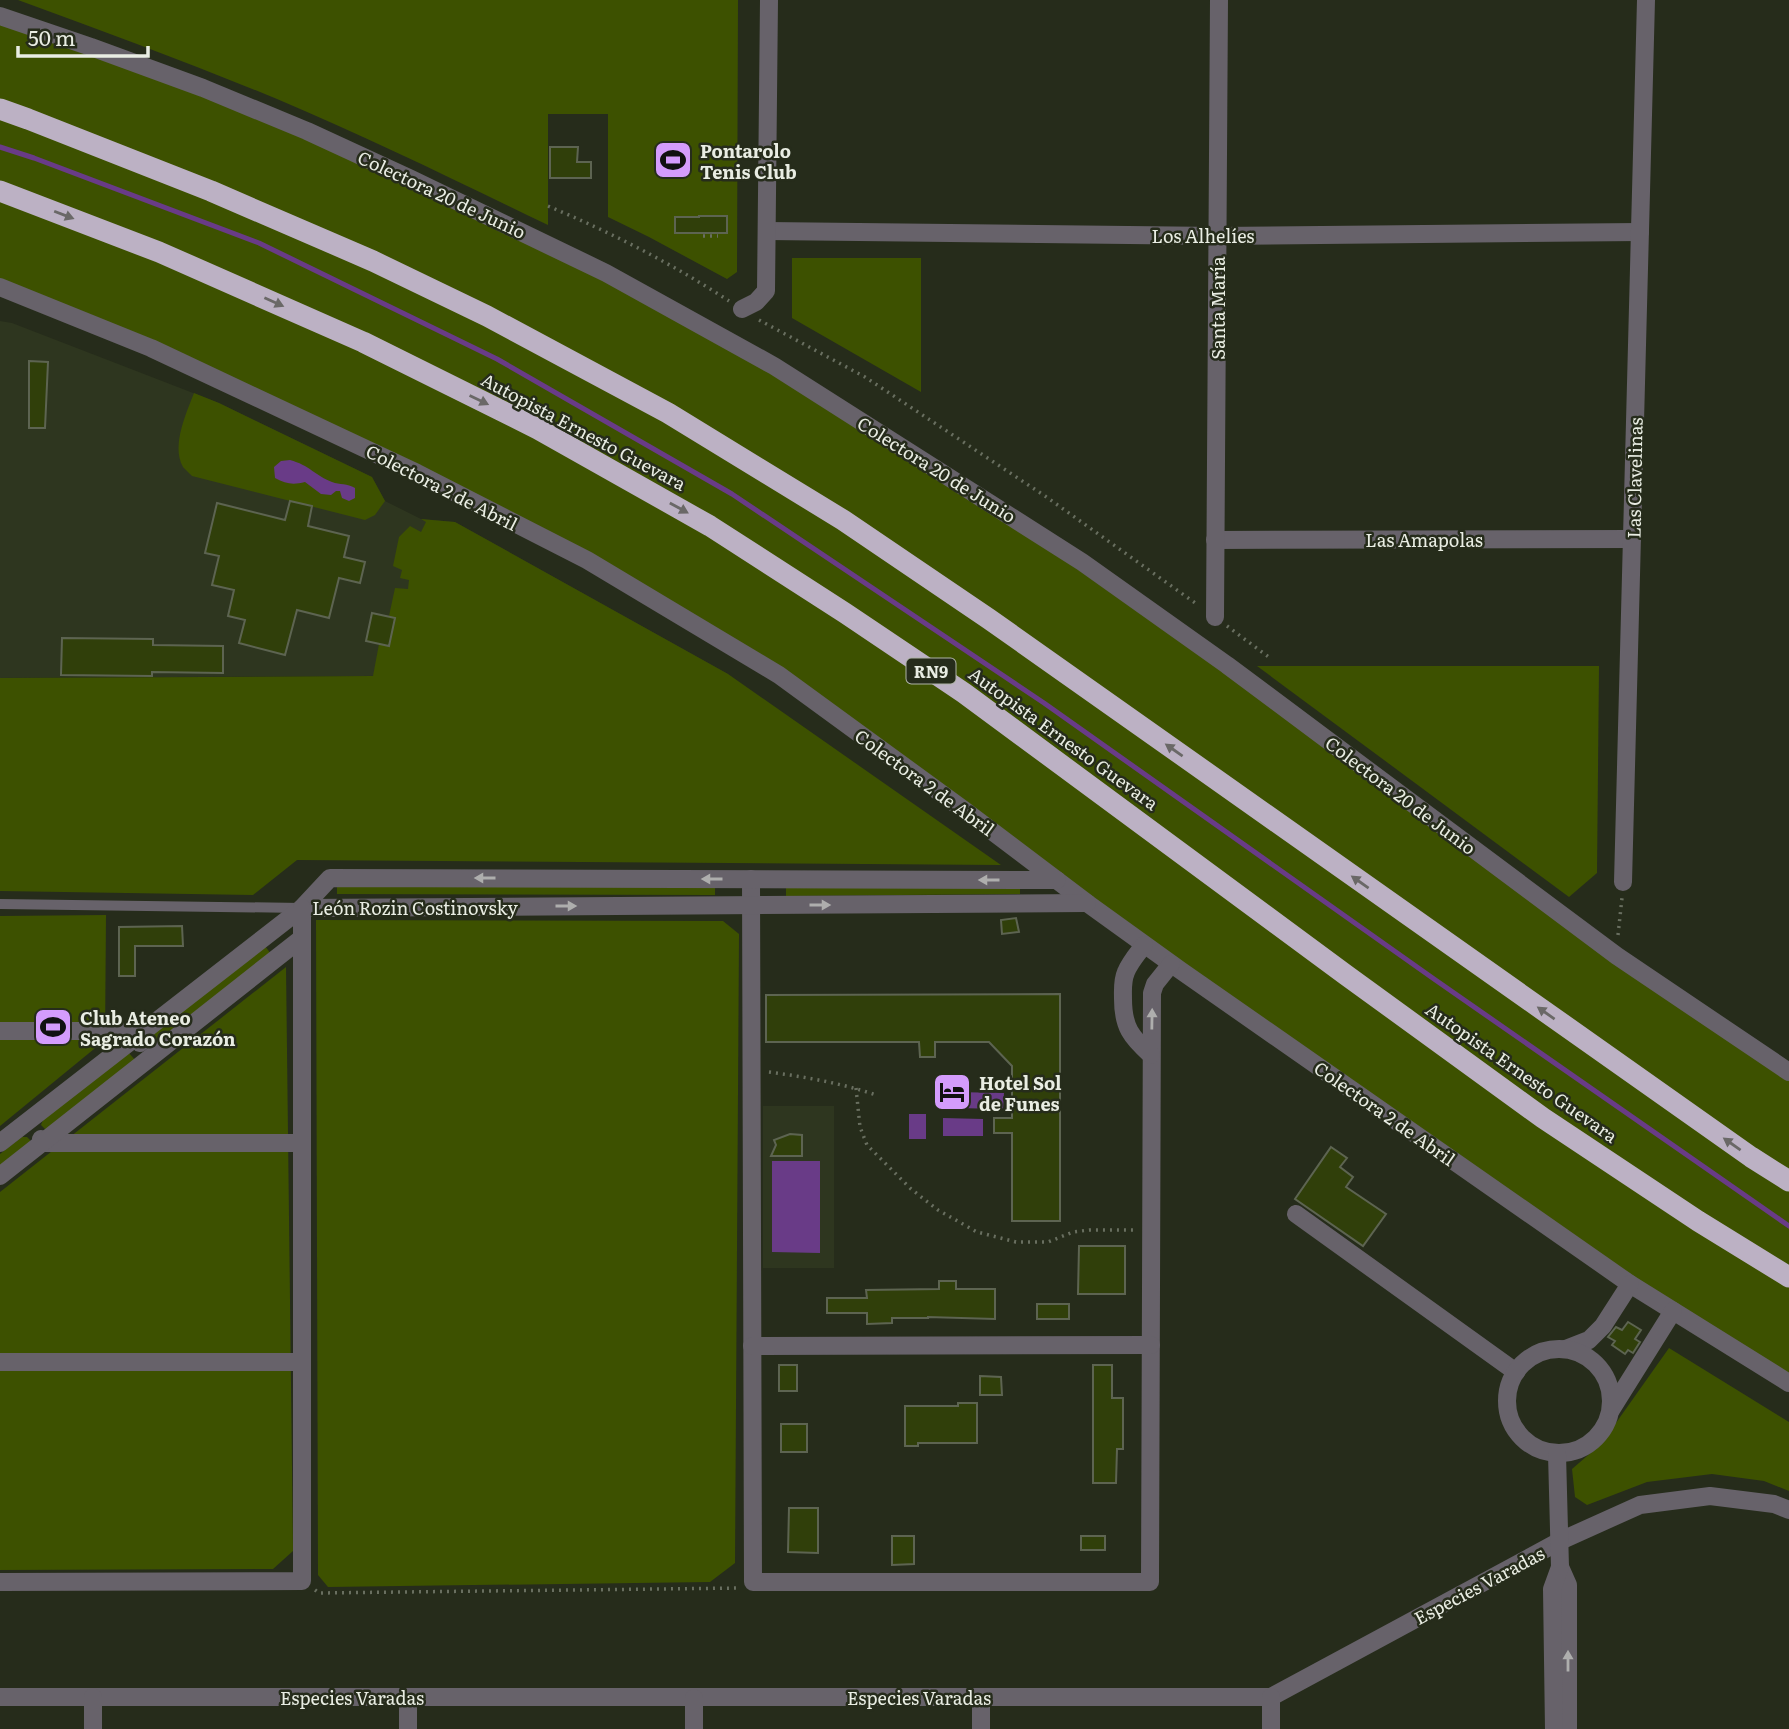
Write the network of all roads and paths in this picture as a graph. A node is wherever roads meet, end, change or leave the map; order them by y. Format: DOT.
graph roads {
  1 [pos="769,0"];
  2 [pos="1219,0"];
  3 [pos="1646,0"];
  4 [pos="0,16"];
  5 [pos="0,109"];
  6 [pos="0,191"];
  7 [pos="548,206"];
  8 [pos="767,231"];
  9 [pos="1640,232"];
  10 [pos="703,236"];
  11 [pos="718,236"];
  12 [pos="1218,236"];
  13 [pos="0,287"];
  14 [pos="742,309"];
  15 [pos="1632,539"];
  16 [pos="1215,540"];
  17 [pos="1215,617"];
  18 [pos="1270,658"];
  19 [pos="751,879"];
  20 [pos="1057,880"];
  21 [pos="1623,881"];
  22 [pos="1087,903"];
  23 [pos="0,904"];
  24 [pos="751,905"];
  25 [pos="302,908"];
  26 [pos="302,938"];
  27 [pos="1144,945"];
  28 [pos="1616,956"];
  29 [pos="1171,964"];
  30 [pos="0,1031"];
  31 [pos="136,1037"];
  32 [pos="1151,1055"];
  33 [pos="151,1057"];
  34 [pos="752,1070"];
  35 [pos="1789,1072"];
  36 [pos="856,1088"];
  37 [pos="876,1096"];
  38 [pos="29,1121"];
  39 [pos="0,1143"];
  40 [pos="43,1143"];
  41 [pos="302,1143"];
  42 [pos="0,1176"];
  43 [pos="1789,1181"];
  44 [pos="1296,1214"];
  45 [pos="1151,1229"];
  46 [pos="1789,1276"];
  47 [pos="1630,1284"];
  48 [pos="1674,1311"];
  49 [pos="1151,1345"];
  50 [pos="752,1346"];
  51 [pos="1566,1349"];
  52 [pos="0,1362"];
  53 [pos="302,1362"];
  54 [pos="1516,1372"];
  55 [pos="1789,1383"];
  56 [pos="1611,1410"];
  57 [pos="1557,1454"];
  58 [pos="1789,1510"];
  59 [pos="1560,1541"];
  60 [pos="1560,1567"];
  61 [pos="302,1581"];
  62 [pos="0,1582"];
  63 [pos="753,1582"];
  64 [pos="0,1697"];
  65 [pos="93,1697"];
  66 [pos="408,1697"];
  67 [pos="694,1698"];
  68 [pos="981,1698"];
  69 [pos="1271,1698"];
  70 [pos="93,1729"];
  71 [pos="408,1729"];
  72 [pos="694,1729"];
  73 [pos="981,1729"];
  74 [pos="1271,1729"];
  75 [pos="1554,1729"];
  76 [pos="1568,1729"];
  1 -- 8 [label="street"];
  2 -- 12 [label="street, Santa María"];
  3 -- 9 [label="street, Las Clavelinas"];
  4 -- 28 [label="street, Colectora 20 de Junio"];
  43 -- 5 [label="highway, one-way"];
  6 -- 46 [label="highway, Autopista Ernesto Guevara / RN9, one-way"];
  7 -- 14 [label="path"];
  8 -- 12 [label="street, Los Alhelíes"];
  8 -- 14 [label="street"];
  9 -- 12 [label="street, Los Alhelíes"];
  9 -- 15 [label="street, Las Clavelinas"];
  10 -- 11 [label="path"];
  12 -- 16 [label="street, Santa María"];
  13 -- 20 [label="street, Colectora 2 de Abril"];
  14 -- 17 [label="path"];
  15 -- 16 [label="street, Las Amapolas"];
  15 -- 21 [label="street, Las Clavelinas"];
  16 -- 17 [label="street, Santa María"];
  17 -- 18 [label="path"];
  20 -- 19 [label="street, León Rozin Costinovsky, one-way"];
  19 -- 24 [label="street"];
  19 -- 25 [label="street, León Rozin Costinovsky, one-way"];
  20 -- 22 [label="street, Colectora 2 de Abril"];
  21 -- 28 [label="path"];
  24 -- 22 [label="street, León Rozin Costinovsky, one-way"];
  22 -- 27 [label="street, Colectora 2 de Abril"];
  23 -- 25 [label="lane"];
  25 -- 24 [label="street, León Rozin Costinovsky, one-way"];
  24 -- 34 [label="street"];
  25 -- 26 [label="street"];
  25 -- 31 [label="street"];
  26 -- 33 [label="street"];
  26 -- 41 [label="street"];
  27 -- 29 [label="street, Colectora 2 de Abril"];
  27 -- 32 [label="street"];
  28 -- 35 [label="street, Colectora 20 de Junio"];
  32 -- 29 [label="street, one-way"];
  29 -- 47 [label="street, Colectora 2 de Abril"];
  30 -- 31 [label="street"];
  31 -- 33 [label="street"];
  31 -- 38 [label="street"];
  32 -- 45 [label="street"];
  33 -- 40 [label="street"];
  34 -- 36 [label="path"];
  34 -- 50 [label="street"];
  36 -- 37 [label="path"];
  36 -- 45 [label="path"];
  38 -- 39 [label="street"];
  38 -- 40 [label="street"];
  40 -- 41 [label="street"];
  40 -- 42 [label="street"];
  41 -- 53 [label="street"];
  44 -- 54 [label="street"];
  45 -- 49 [label="street"];
  47 -- 48 [label="street, Colectora 2 de Abril"];
  47 -- 51 [label="street"];
  48 -- 55 [label="street, Colectora 2 de Abril"];
  48 -- 56 [label="street"];
  49 -- 50 [label="street"];
  49 -- 63 [label="street"];
  50 -- 63 [label="street"];
  51 -- 54 [label="street"];
  51 -- 56 [label="street"];
  52 -- 53 [label="street"];
  53 -- 61 [label="street"];
  54 -- 57 [label="street"];
  56 -- 57 [label="street"];
  57 -- 59 [label="street"];
  58 -- 59 [label="street, Especies Varadas"];
  59 -- 60 [label="street"];
  59 -- 69 [label="street, Especies Varadas"];
  60 -- 75 [label="street"];
  76 -- 60 [label="street, one-way"];
  61 -- 62 [label="street"];
  61 -- 63 [label="path"];
  64 -- 65 [label="street, Especies Varadas"];
  65 -- 66 [label="street, Especies Varadas"];
  65 -- 70 [label="street"];
  66 -- 67 [label="street, Especies Varadas"];
  66 -- 71 [label="street"];
  67 -- 68 [label="street, Especies Varadas"];
  67 -- 72 [label="street"];
  68 -- 69 [label="street, Especies Varadas"];
  68 -- 73 [label="street"];
  69 -- 74 [label="street"];
}
